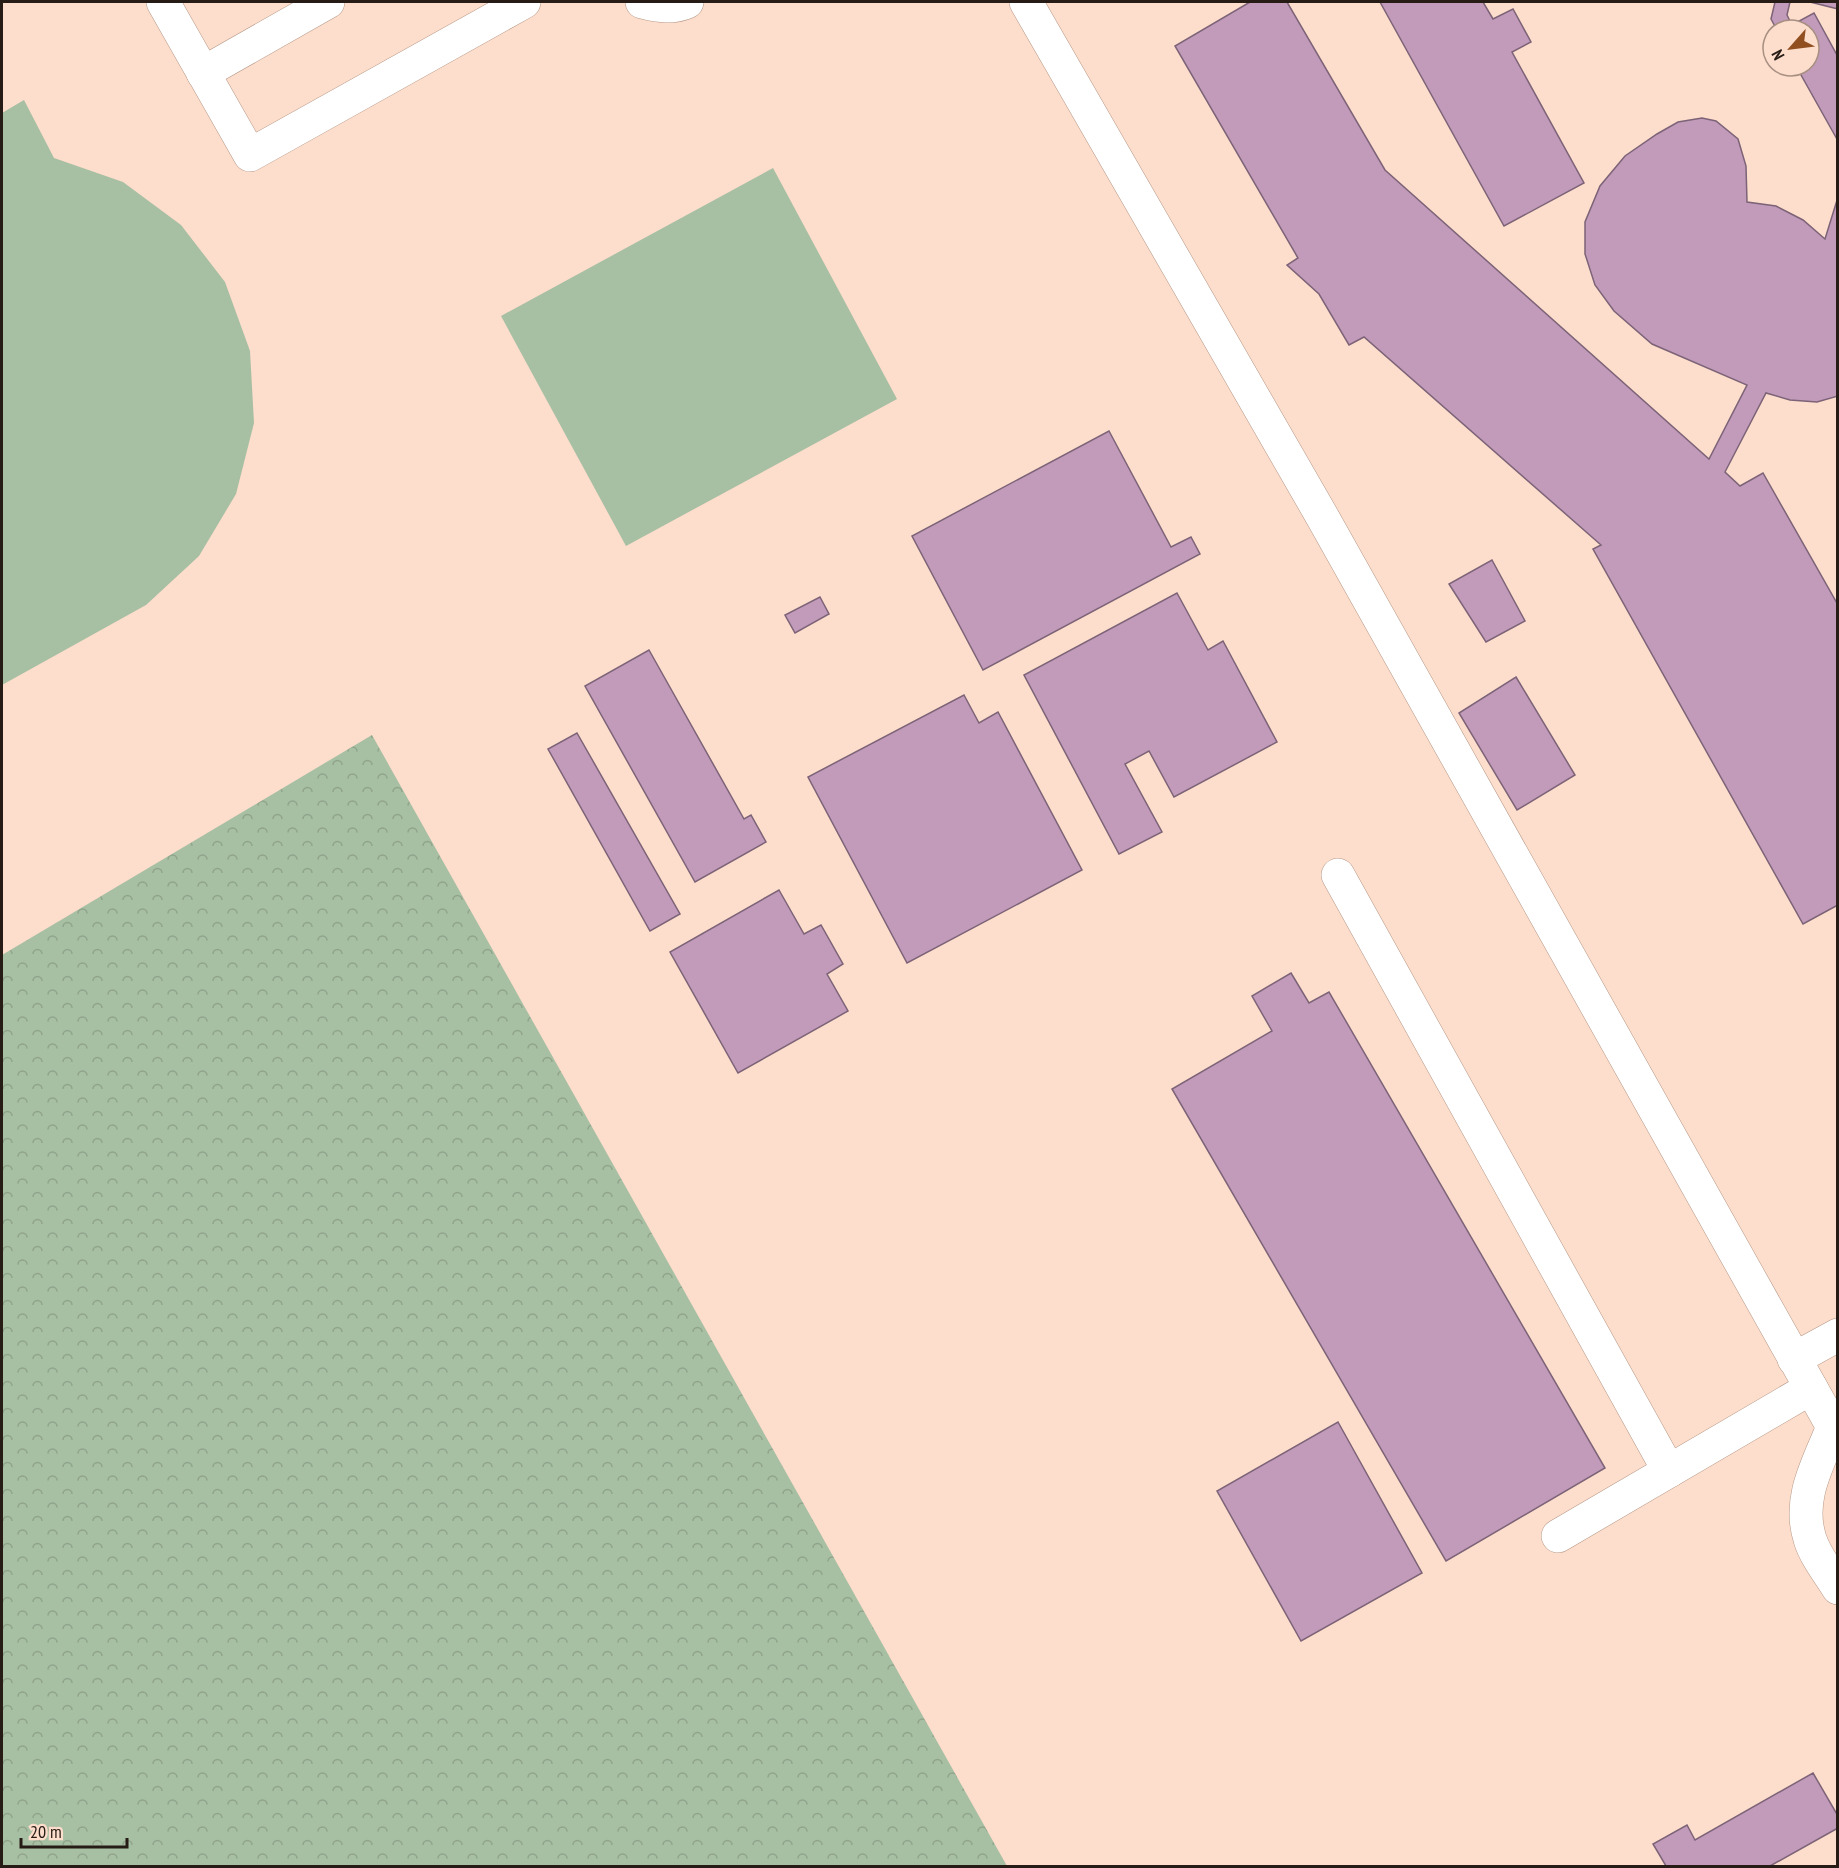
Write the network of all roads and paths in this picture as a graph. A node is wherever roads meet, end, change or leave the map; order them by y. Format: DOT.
graph roads {
  1 [pos="163,2"];
  2 [pos="328,2"];
  3 [pos="524,2"];
  4 [pos="642,2"];
  5 [pos="687,2"];
  6 [pos="1026,2"];
  7 [pos="203,73"];
  8 [pos="1338,875"];
  9 [pos="1838,1335"];
  10 [pos="1794,1359"];
  11 [pos="1811,1388"];
  12 [pos="1835,1431"];
  13 [pos="1669,1471"];
  14 [pos="1558,1536"];
  15 [pos="1838,1588"];
  1 -- 7 [label="lane"];
  2 -- 7 [label="lane"];
  3 -- 7 [label="lane"];
  4 -- 5 [label="lane"];
  6 -- 10 [label="lane"];
  8 -- 13 [label="lane"];
  9 -- 10 [label="lane"];
  10 -- 11 [label="lane"];
  11 -- 12 [label="lane"];
  11 -- 13 [label="lane"];
  12 -- 15 [label="lane"];
  13 -- 14 [label="lane"];
}
